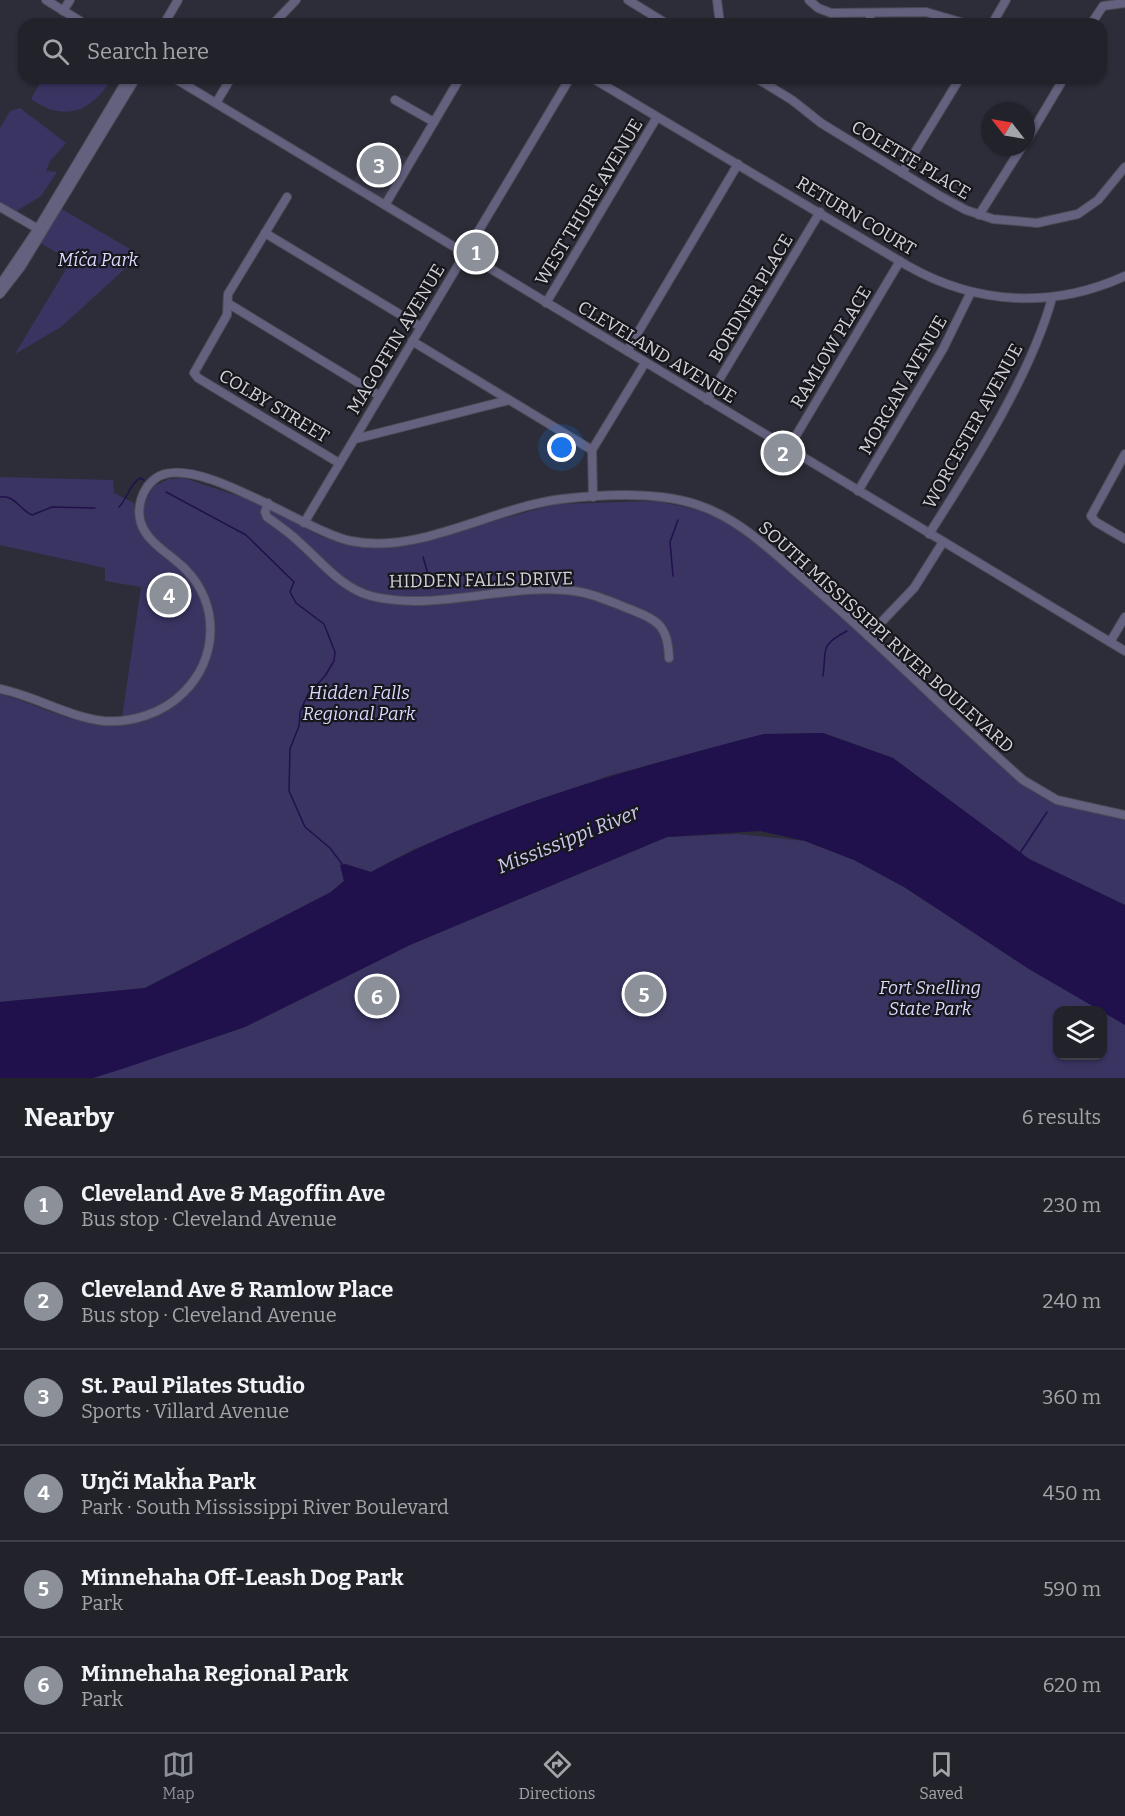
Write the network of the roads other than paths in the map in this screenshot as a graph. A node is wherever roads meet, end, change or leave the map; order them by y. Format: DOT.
graph roads {
  1 [pos="46,0"];
  2 [pos="70,0"];
  3 [pos="178,0"];
  4 [pos="296,0"];
  5 [pos="628,0"];
  6 [pos="717,0"];
  7 [pos="809,0"];
  8 [pos="1006,0"];
  9 [pos="1125,3"];
  10 [pos="63,11"];
  11 [pos="870,13"];
  12 [pos="75,18"];
  13 [pos="168,18"];
  14 [pos="279,18"];
  15 [pos="657,18"];
  16 [pos="719,18"];
  17 [pos="870,18"];
  18 [pos="946,18"];
  19 [pos="996,18"];
  20 [pos="1095,18"];
  21 [pos="125,84"];
  22 [pos="132,84"];
  23 [pos="184,84"];
  24 [pos="227,84"];
  25 [pos="456,84"];
  26 [pos="566,84"];
  27 [pos="602,84"];
  28 [pos="766,84"];
  29 [pos="956,84"];
  30 [pos="1060,84"];
  31 [pos="395,99"];
  32 [pos="216,103"];
  33 [pos="657,117"];
  34 [pos="434,122"];
  35 [pos="1035,127"];
  36 [pos="1017,156"];
  37 [pos="738,164"];
  38 [pos="1125,167"];
  39 [pos="902,173"];
  40 [pos="286,197"];
  41 [pos="385,205"];
  42 [pos="0,207"];
  43 [pos="820,212"];
  44 [pos="979,215"];
  45 [pos="40,230"];
  46 [pos="265,232"];
  47 [pos="464,254"];
  48 [pos="900,261"];
  49 [pos="1125,276"];
  50 [pos="0,285"];
  51 [pos="971,292"];
  52 [pos="0,294"];
  53 [pos="1052,298"];
  54 [pos="546,303"];
  55 [pos="229,304"];
  56 [pos="421,327"];
  57 [pos="412,341"];
  58 [pos="627,351"];
  59 [pos="645,363"];
  60 [pos="380,396"];
  61 [pos="509,400"];
  62 [pos="707,400"];
  63 [pos="355,439"];
  64 [pos="788,449"];
  65 [pos="592,450"];
  66 [pos="1125,454"];
  67 [pos="339,463"];
  68 [pos="858,491"];
  69 [pos="593,497"];
  70 [pos="268,503"];
  71 [pos="304,523"];
  72 [pos="929,534"];
  73 [pos="1125,539"];
  74 [pos="943,542"];
  75 [pos="1125,616"];
  76 [pos="868,636"];
  77 [pos="1110,642"];
  78 [pos="1125,651"];
  79 [pos="669,658"];
  80 [pos="0,688"];
  81 [pos="1125,815"];
  1 -- 10 [label="street"];
  2 -- 10 [label="street"];
  3 -- 13 [label="street"];
  4 -- 14 [label="street"];
  5 -- 15 [label="street"];
  6 -- 16 [label="street"];
  7 -- 11 [label="street"];
  8 -- 19 [label="street"];
  9 -- 20 [label="street"];
  10 -- 12 [label="street"];
  11 -- 17 [label="street"];
  11 -- 18 [label="street"];
  21 -- 45 [label="street"];
  22 -- 45 [label="street"];
  23 -- 32 [label="street, CLEVELAND AVENUE"];
  24 -- 32 [label="street"];
  25 -- 34 [label="street"];
  26 -- 47 [label="street, MAGOFFIN AVENUE"];
  27 -- 33 [label="street, RETURN COURT"];
  28 -- 39 [label="street, COLETTE PLACE"];
  29 -- 39 [label="street"];
  30 -- 35 [label="street"];
  31 -- 34 [label="street"];
  32 -- 41 [label="street, CLEVELAND AVENUE"];
  33 -- 37 [label="street, RETURN COURT"];
  33 -- 54 [label="street, WEST THURE AVENUE"];
  34 -- 41 [label="street"];
  36 -- 44 [label="street"];
  37 -- 43 [label="street, RETURN COURT"];
  37 -- 58 [label="street"];
  38 -- 44 [label="street, COLETTE PLACE"];
  39 -- 44 [label="street, COLETTE PLACE"];
  40 -- 46 [label="street"];
  41 -- 47 [label="street, CLEVELAND AVENUE"];
  42 -- 45 [label="street"];
  43 -- 48 [label="street, RETURN COURT"];
  43 -- 62 [label="street, BORDNER PLACE"];
  45 -- 50 [label="street"];
  45 -- 52 [label="street"];
  46 -- 55 [label="street"];
  46 -- 56 [label="street"];
  47 -- 54 [label="street, CLEVELAND AVENUE"];
  47 -- 56 [label="street, MAGOFFIN AVENUE"];
  48 -- 51 [label="street, RETURN COURT"];
  48 -- 64 [label="street, RAMLOW PLACE"];
  49 -- 53 [label="street, RETURN COURT"];
  51 -- 53 [label="street, RETURN COURT"];
  51 -- 68 [label="street, MORGAN AVENUE"];
  53 -- 72 [label="street, WORCESTER AVENUE"];
  54 -- 58 [label="street, CLEVELAND AVENUE"];
  55 -- 60 [label="street"];
  55 -- 67 [label="street, COLBY STREET"];
  56 -- 57 [label="street, MAGOFFIN AVENUE"];
  57 -- 60 [label="street, MAGOFFIN AVENUE"];
  57 -- 61 [label="street"];
  58 -- 59 [label="street, CLEVELAND AVENUE"];
  59 -- 62 [label="street, CLEVELAND AVENUE"];
  59 -- 65 [label="street"];
  60 -- 63 [label="street, MAGOFFIN AVENUE"];
  61 -- 63 [label="street"];
  61 -- 65 [label="street"];
  62 -- 64 [label="street, CLEVELAND AVENUE"];
  63 -- 67 [label="street, MAGOFFIN AVENUE"];
  64 -- 68 [label="street, CLEVELAND AVENUE"];
  65 -- 69 [label="street"];
  66 -- 73 [label="street"];
  67 -- 71 [label="street, MAGOFFIN AVENUE"];
  68 -- 72 [label="street, CLEVELAND AVENUE"];
  69 -- 71 [label="street, SOUTH MISSISSIPPI RIVER BOULEVARD"];
  69 -- 76 [label="street, SOUTH MISSISSIPPI RIVER BOULEVARD"];
  70 -- 71 [label="street, SOUTH MISSISSIPPI RIVER BOULEVARD"];
  70 -- 79 [label="street, HIDDEN FALLS DRIVE"];
  70 -- 80 [label="street, SOUTH MISSISSIPPI RIVER BOULEVARD"];
  72 -- 74 [label="street, CLEVELAND AVENUE"];
  74 -- 76 [label="street"];
  74 -- 77 [label="street, CLEVELAND AVENUE"];
  75 -- 77 [label="street"];
  76 -- 81 [label="street, SOUTH MISSISSIPPI RIVER BOULEVARD"];
  77 -- 78 [label="street, CLEVELAND AVENUE"];
}
